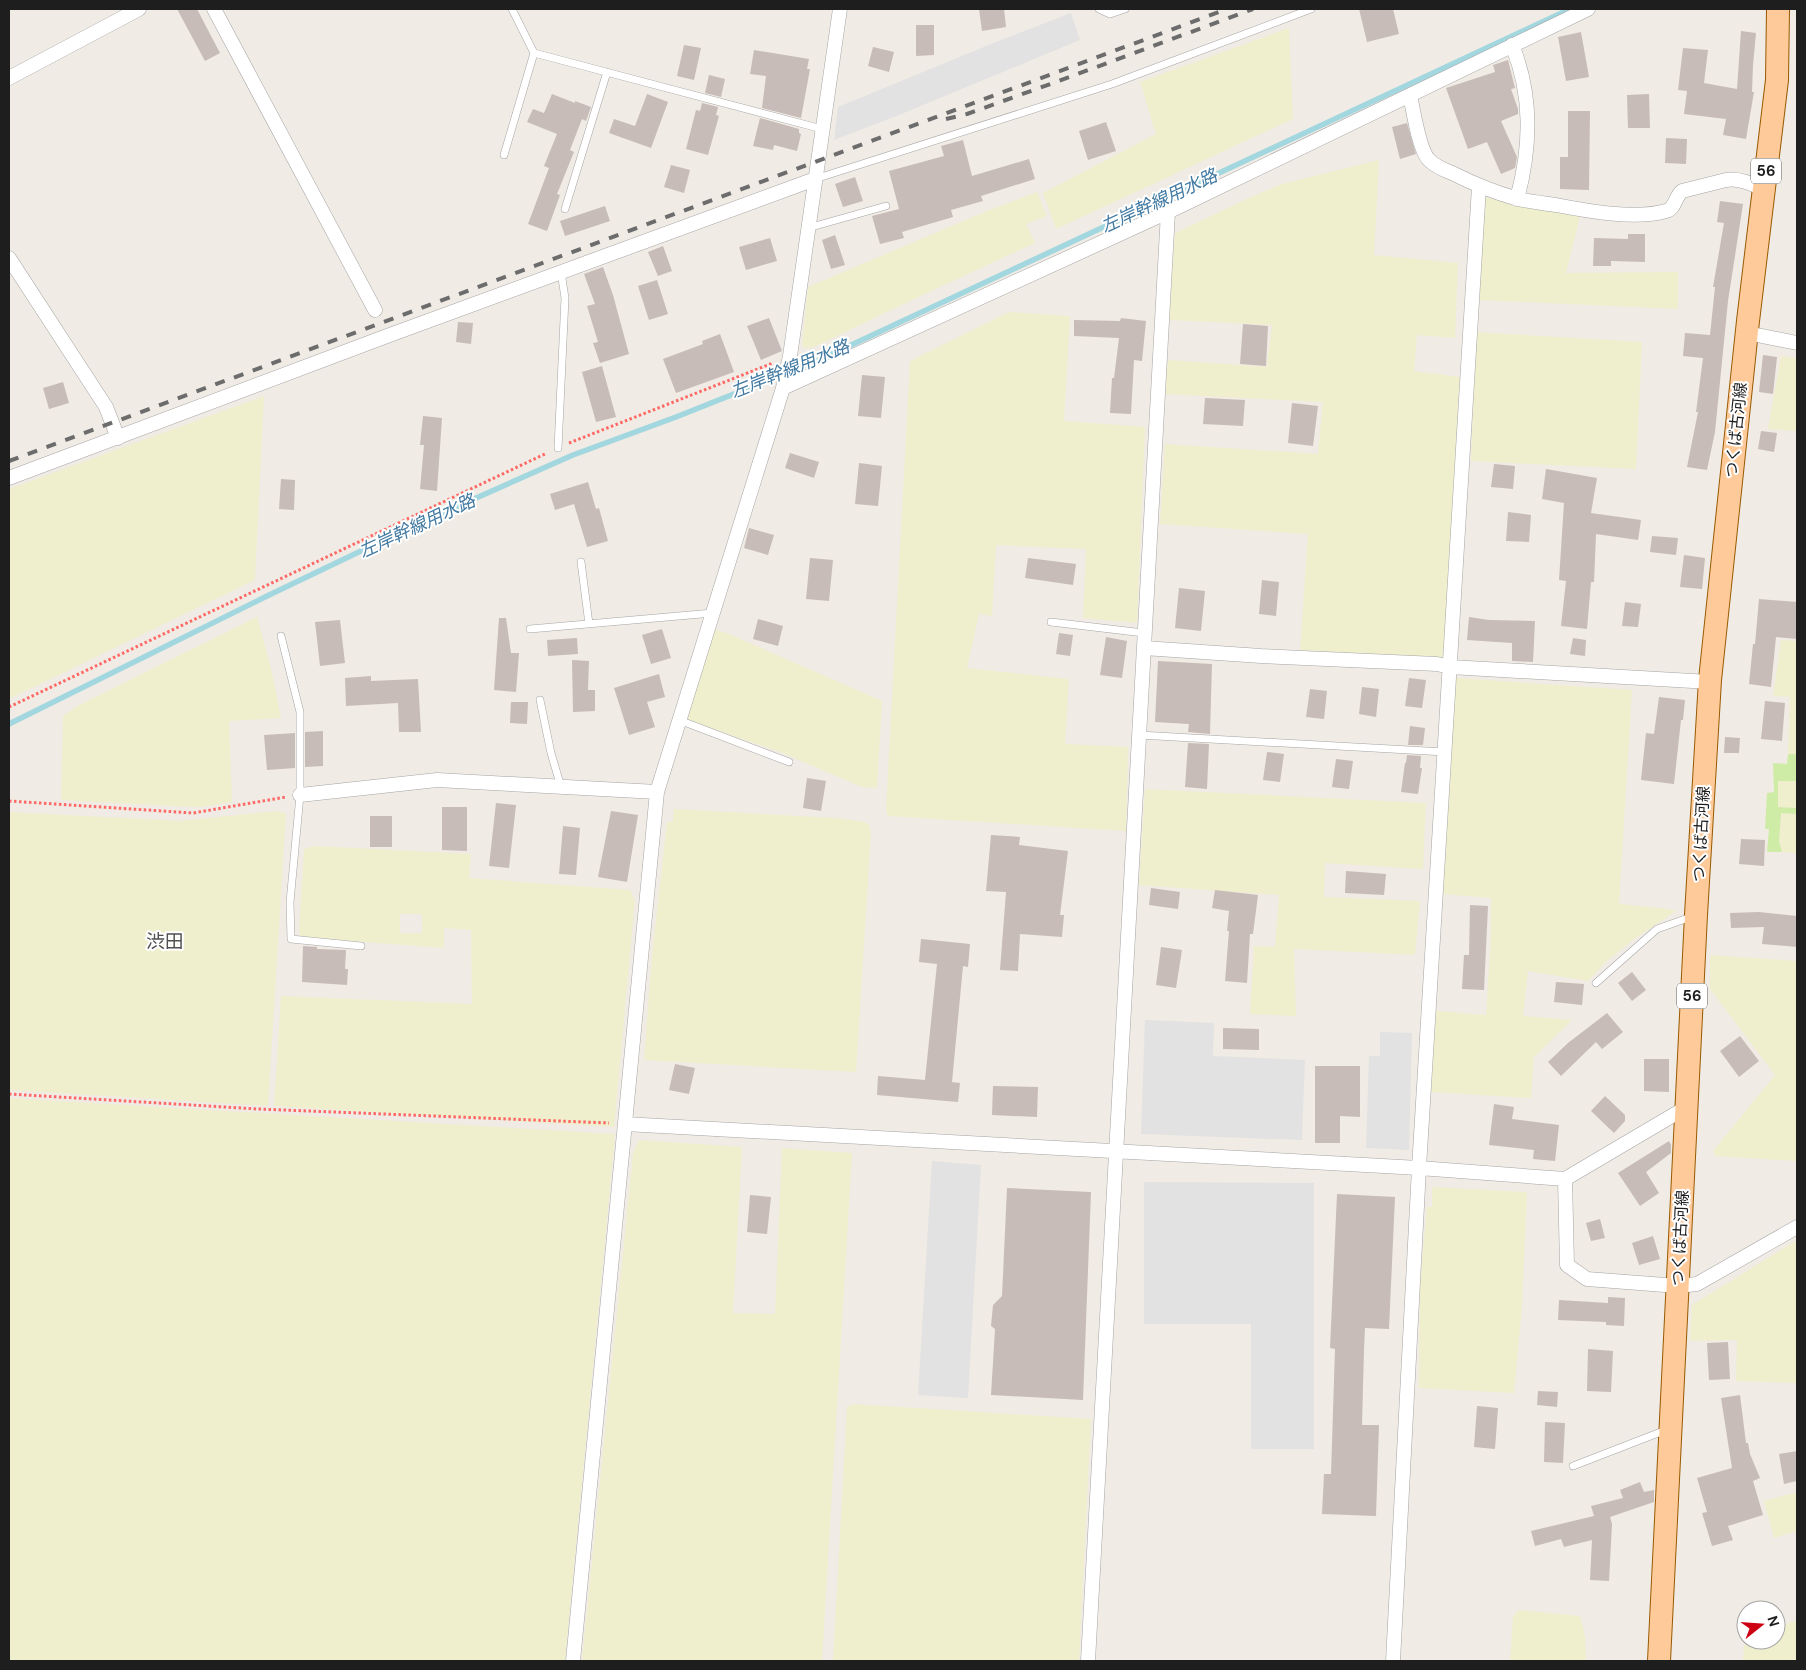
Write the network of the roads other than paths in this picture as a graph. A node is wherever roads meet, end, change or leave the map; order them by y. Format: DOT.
graph roads {
  1 [pos="139,9"];
  2 [pos="214,9"];
  3 [pos="512,9"];
  4 [pos="840,9"];
  5 [pos="1100,9"];
  6 [pos="1125,9"];
  7 [pos="1311,9"];
  8 [pos="1588,9"];
  9 [pos="1778,9"];
  10 [pos="1512,46"];
  11 [pos="534,53"];
  12 [pos="607,72"];
  13 [pos="9,78"];
  14 [pos="1410,95"];
  15 [pos="822,129"];
  16 [pos="504,156"];
  17 [pos="815,178"];
  18 [pos="1479,187"];
  19 [pos="1764,189"];
  20 [pos="1517,199"];
  21 [pos="886,206"];
  22 [pos="565,210"];
  23 [pos="1168,212"];
  24 [pos="808,228"];
  25 [pos="9,258"];
  26 [pos="561,272"];
  27 [pos="375,310"];
  28 [pos="1747,333"];
  29 [pos="1797,343"];
  30 [pos="783,388"];
  31 [pos="118,438"];
  32 [pos="558,448"];
  33 [pos="9,478"];
  34 [pos="580,562"];
  35 [pos="713,613"];
  36 [pos="1051,622"];
  37 [pos="589,624"];
  38 [pos="530,629"];
  39 [pos="1144,633"];
  40 [pos="280,636"];
  41 [pos="1144,648"];
  42 [pos="1450,667"];
  43 [pos="1710,682"];
  44 [pos="540,700"];
  45 [pos="679,720"];
  46 [pos="1139,735"];
  47 [pos="1445,752"];
  48 [pos="789,762"];
  49 [pos="561,787"];
  50 [pos="657,792"];
  51 [pos="300,795"];
  52 [pos="1696,916"];
  53 [pos="362,946"];
  54 [pos="1596,983"];
  55 [pos="1686,1107"];
  56 [pos="625,1124"];
  57 [pos="1116,1151"];
  58 [pos="1419,1168"];
  59 [pos="1565,1179"];
  60 [pos="1797,1227"];
  61 [pos="1678,1286"];
  62 [pos="1671,1428"];
  63 [pos="1573,1466"];
  64 [pos="574,1661"];
  65 [pos="1088,1661"];
  66 [pos="1393,1661"];
  67 [pos="1660,1661"];
  1 -- 13 [label="street"];
  2 -- 27 [label="street"];
  3 -- 11 [label="lane"];
  4 -- 15 [label="street"];
  5 -- 6 [label="lane"];
  7 -- 17 [label="lane"];
  8 -- 10 [label="street"];
  9 -- 19 [label="main road, つくば古河線 / 56"];
  10 -- 14 [label="street"];
  10 -- 20 [label="street"];
  11 -- 12 [label="lane"];
  11 -- 16 [label="lane"];
  12 -- 15 [label="lane"];
  12 -- 22 [label="lane"];
  14 -- 18 [label="street"];
  14 -- 23 [label="street"];
  15 -- 17 [label="street"];
  17 -- 24 [label="street"];
  17 -- 26 [label="street"];
  18 -- 20 [label="street"];
  18 -- 42 [label="street"];
  19 -- 20 [label="street"];
  19 -- 28 [label="main road, つくば古河線 / 56"];
  21 -- 24 [label="lane"];
  23 -- 30 [label="street"];
  23 -- 39 [label="street"];
  24 -- 30 [label="street"];
  25 -- 31 [label="street"];
  26 -- 31 [label="street"];
  26 -- 32 [label="lane"];
  28 -- 29 [label="street"];
  28 -- 43 [label="main road, つくば古河線 / 56"];
  30 -- 35 [label="street"];
  31 -- 33 [label="street"];
  34 -- 37 [label="lane"];
  35 -- 37 [label="lane"];
  35 -- 45 [label="street"];
  36 -- 39 [label="lane"];
  37 -- 38 [label="lane"];
  39 -- 41 [label="street"];
  40 -- 51 [label="lane"];
  41 -- 42 [label="street"];
  41 -- 46 [label="street"];
  42 -- 43 [label="street"];
  42 -- 47 [label="street"];
  43 -- 52 [label="main road, つくば古河線 / 56"];
  44 -- 49 [label="lane"];
  45 -- 48 [label="lane"];
  45 -- 50 [label="street"];
  46 -- 47 [label="lane"];
  46 -- 57 [label="street"];
  47 -- 58 [label="street"];
  49 -- 50 [label="street"];
  49 -- 51 [label="street"];
  50 -- 56 [label="street"];
  51 -- 53 [label="lane"];
  52 -- 54 [label="lane"];
  52 -- 55 [label="main road, つくば古河線 / 56"];
  55 -- 59 [label="street"];
  55 -- 61 [label="main road, つくば古河線 / 56"];
  56 -- 57 [label="street"];
  56 -- 64 [label="street"];
  57 -- 58 [label="street"];
  57 -- 65 [label="street"];
  58 -- 59 [label="street"];
  58 -- 66 [label="street"];
  59 -- 61 [label="street"];
  60 -- 61 [label="street"];
  61 -- 62 [label="main road, つくば古河線 / 56"];
  62 -- 63 [label="lane"];
  62 -- 67 [label="main road, つくば古河線 / 56"];
}
